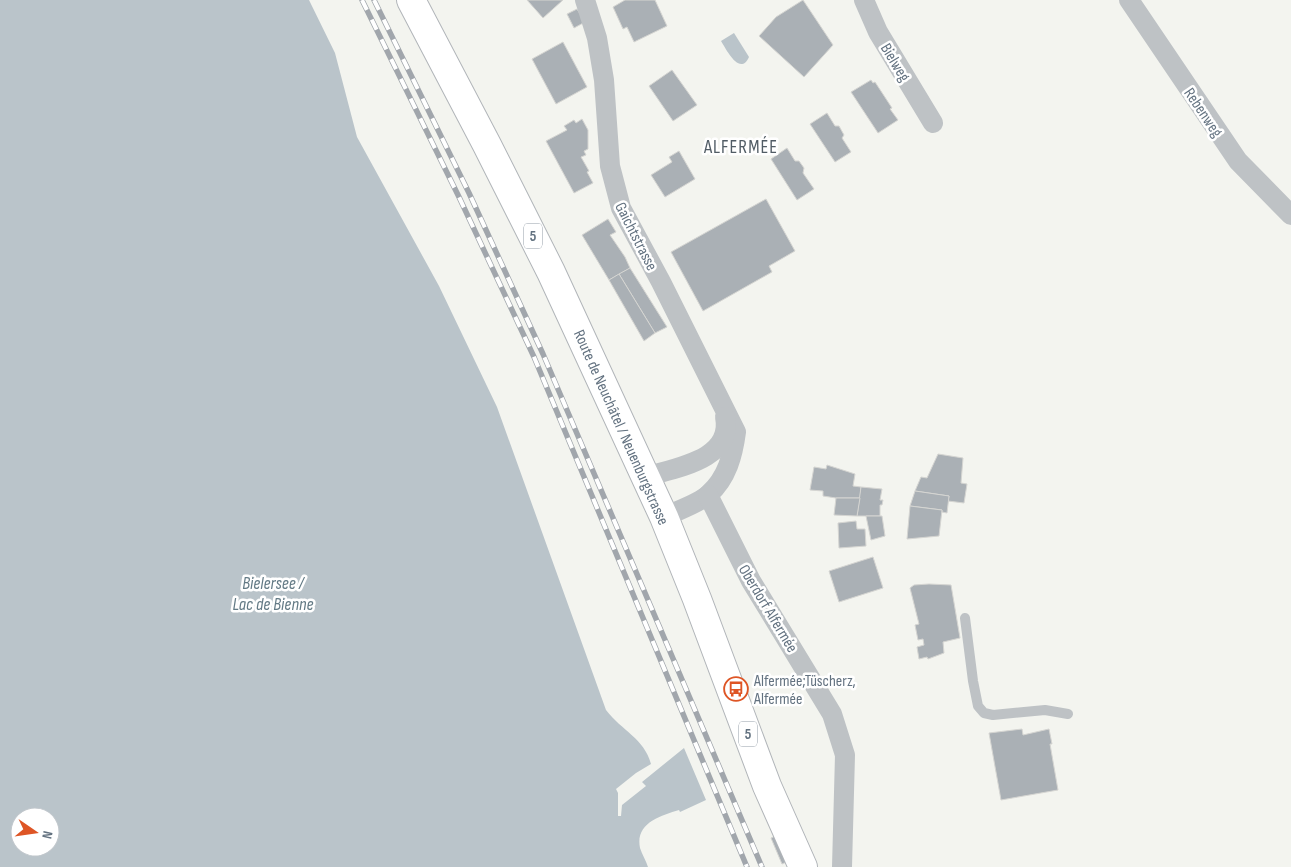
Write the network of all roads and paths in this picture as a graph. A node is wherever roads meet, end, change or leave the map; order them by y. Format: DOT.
graph roads {
  1 [pos="411,0"];
  2 [pos="586,0"];
  3 [pos="864,0"];
  4 [pos="1129,0"];
  5 [pos="933,123"];
  6 [pos="1291,215"];
  7 [pos="721,400"];
  8 [pos="645,477"];
  9 [pos="708,495"];
  10 [pos="664,517"];
  11 [pos="965,618"];
  12 [pos="1068,714"];
  13 [pos="803,867"];
  14 [pos="842,867"];
  1 -- 8 [label="main road, Route de Neuchâtel / Neuenburgstrasse / 5"];
  2 -- 7 [label="street, Gaichtstrasse"];
  3 -- 5 [label="street, Bielweg"];
  4 -- 6 [label="street, Rebenweg"];
  7 -- 8 [label="street, Gaichtstrasse"];
  7 -- 9 [label="street, Gaichtstrasse"];
  8 -- 10 [label="main road, Route de Neuchâtel / Neuenburgstrasse / 5"];
  9 -- 10 [label="street, Gaichtstrasse"];
  9 -- 14 [label="street, Oberdorf Alfermée"];
  10 -- 13 [label="main road, Route de Neuchâtel / Neuenburgstrasse / 5"];
  11 -- 12 [label="lane"];
}
